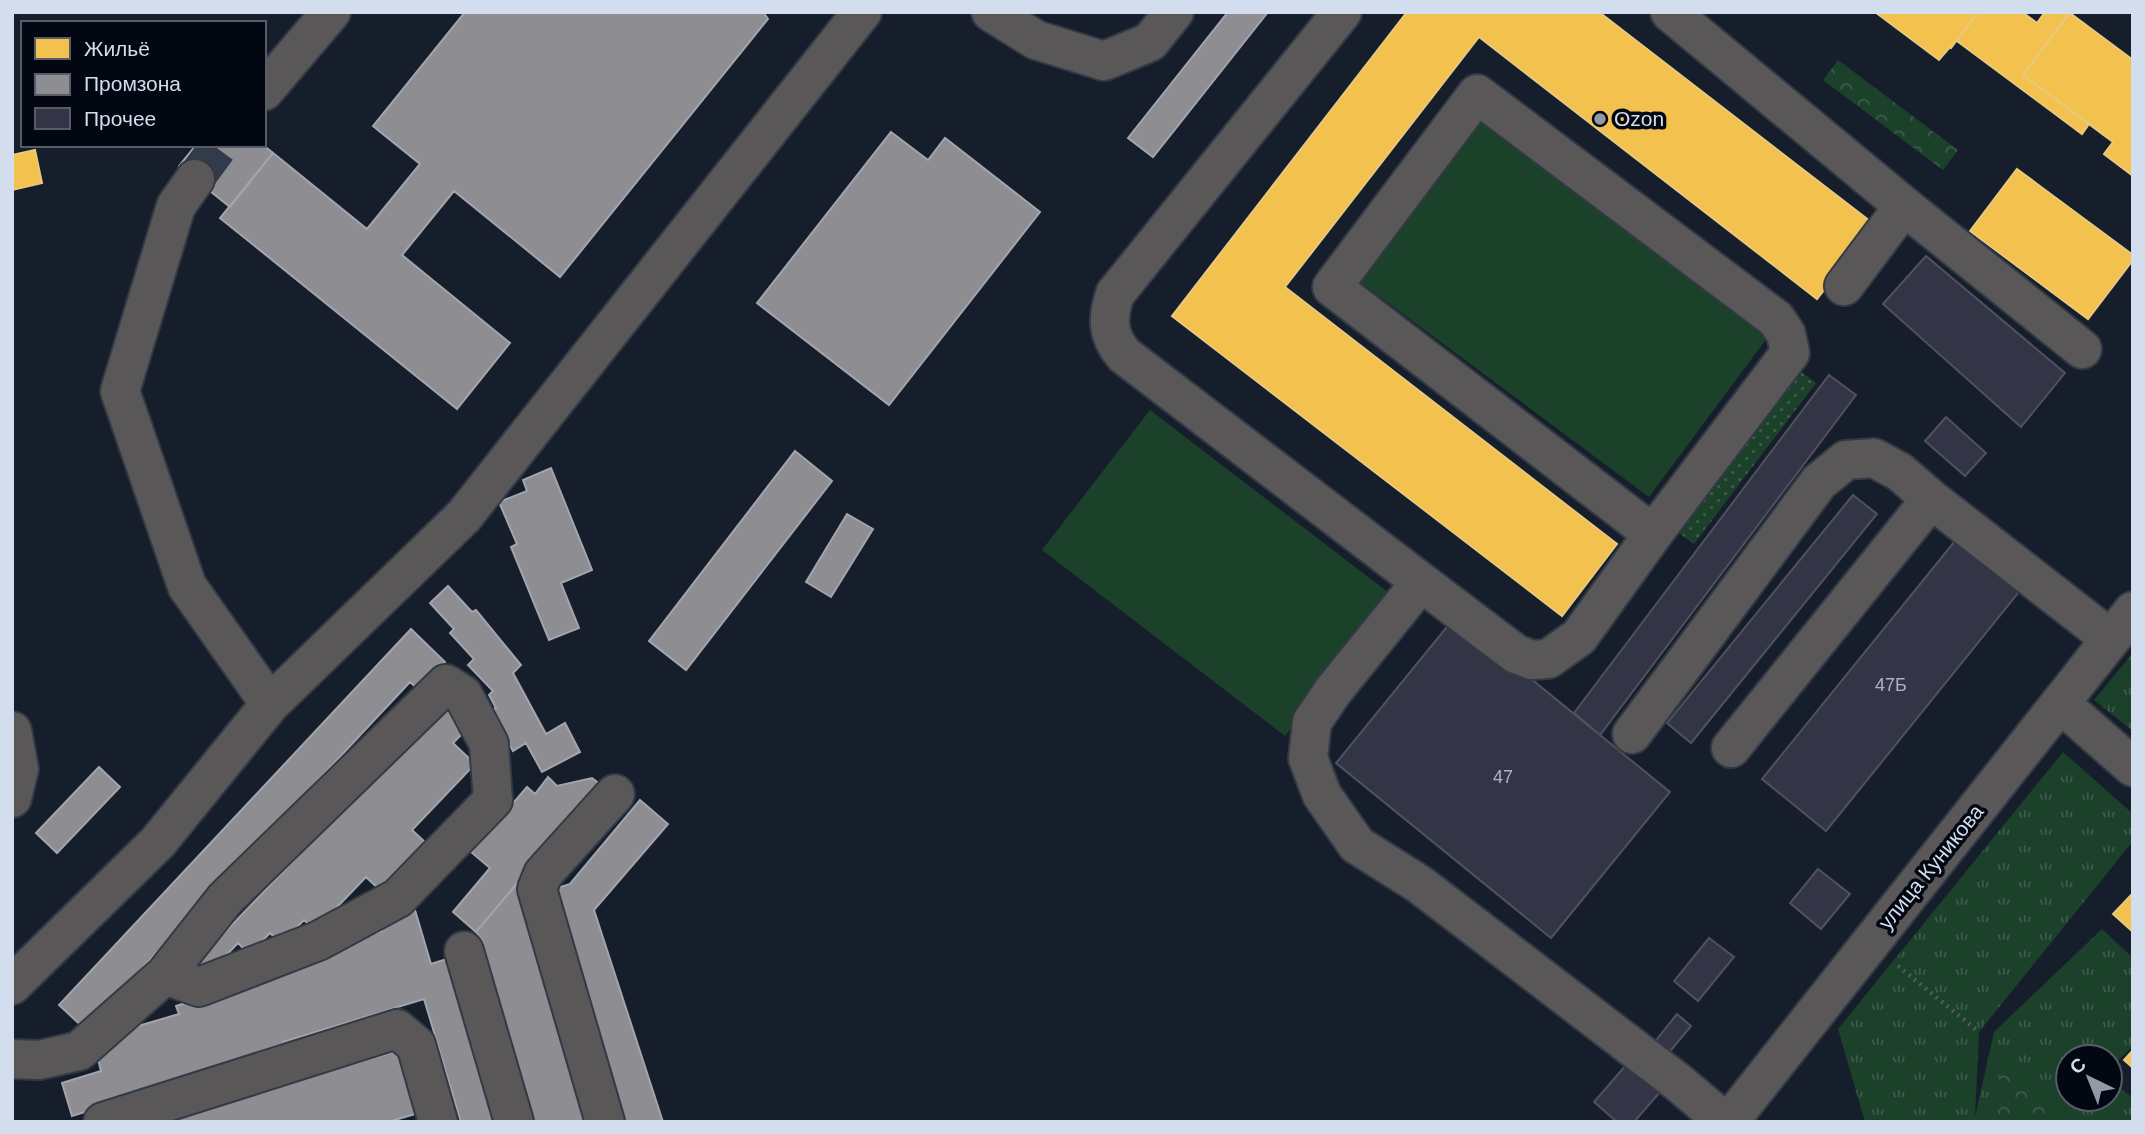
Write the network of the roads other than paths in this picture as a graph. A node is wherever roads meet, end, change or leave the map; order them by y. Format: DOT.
graph roads {
  1 [pos="331,12"];
  2 [pos="862,12"];
  3 [pos="991,12"];
  4 [pos="1174,12"];
  5 [pos="1342,12"];
  6 [pos="1670,12"];
  7 [pos="266,89"];
  8 [pos="195,179"];
  9 [pos="1904,206"];
  10 [pos="1844,286"];
  11 [pos="2082,349"];
  12 [pos="1931,499"];
  13 [pos="1653,534"];
  14 [pos="1421,582"];
  15 [pos="2122,625"];
  16 [pos="270,704"];
  17 [pos="2061,704"];
  18 [pos="12,731"];
  19 [pos="1632,734"];
  20 [pos="1731,748"];
  21 [pos="2133,766"];
  22 [pos="615,794"];
  23 [pos="12,798"];
  24 [pos="464,951"];
  25 [pos="165,975"];
  26 [pos="12,985"];
  27 [pos="12,1059"];
  28 [pos="1742,1117"];
  29 [pos="103,1122"];
  30 [pos="438,1122"];
  31 [pos="514,1122"];
  32 [pos="605,1122"];
  1 -- 7 [label="street"];
  2 -- 16 [label="street"];
  3 -- 4 [label="street"];
  5 -- 14 [label="street"];
  6 -- 9 [label="street"];
  8 -- 16 [label="street"];
  9 -- 10 [label="street"];
  9 -- 11 [label="street"];
  12 -- 15 [label="street"];
  12 -- 19 [label="street"];
  12 -- 20 [label="street"];
  13 -- 13 [label="street"];
  13 -- 14 [label="street"];
  14 -- 28 [label="street"];
  15 -- 17 [label="street, улица Куникова"];
  16 -- 26 [label="street"];
  17 -- 21 [label="street"];
  17 -- 28 [label="street, улица Куникова"];
  18 -- 23 [label="street"];
  22 -- 32 [label="street"];
  24 -- 31 [label="street"];
  25 -- 25 [label="street"];
  25 -- 27 [label="street"];
  29 -- 30 [label="street"];
}
